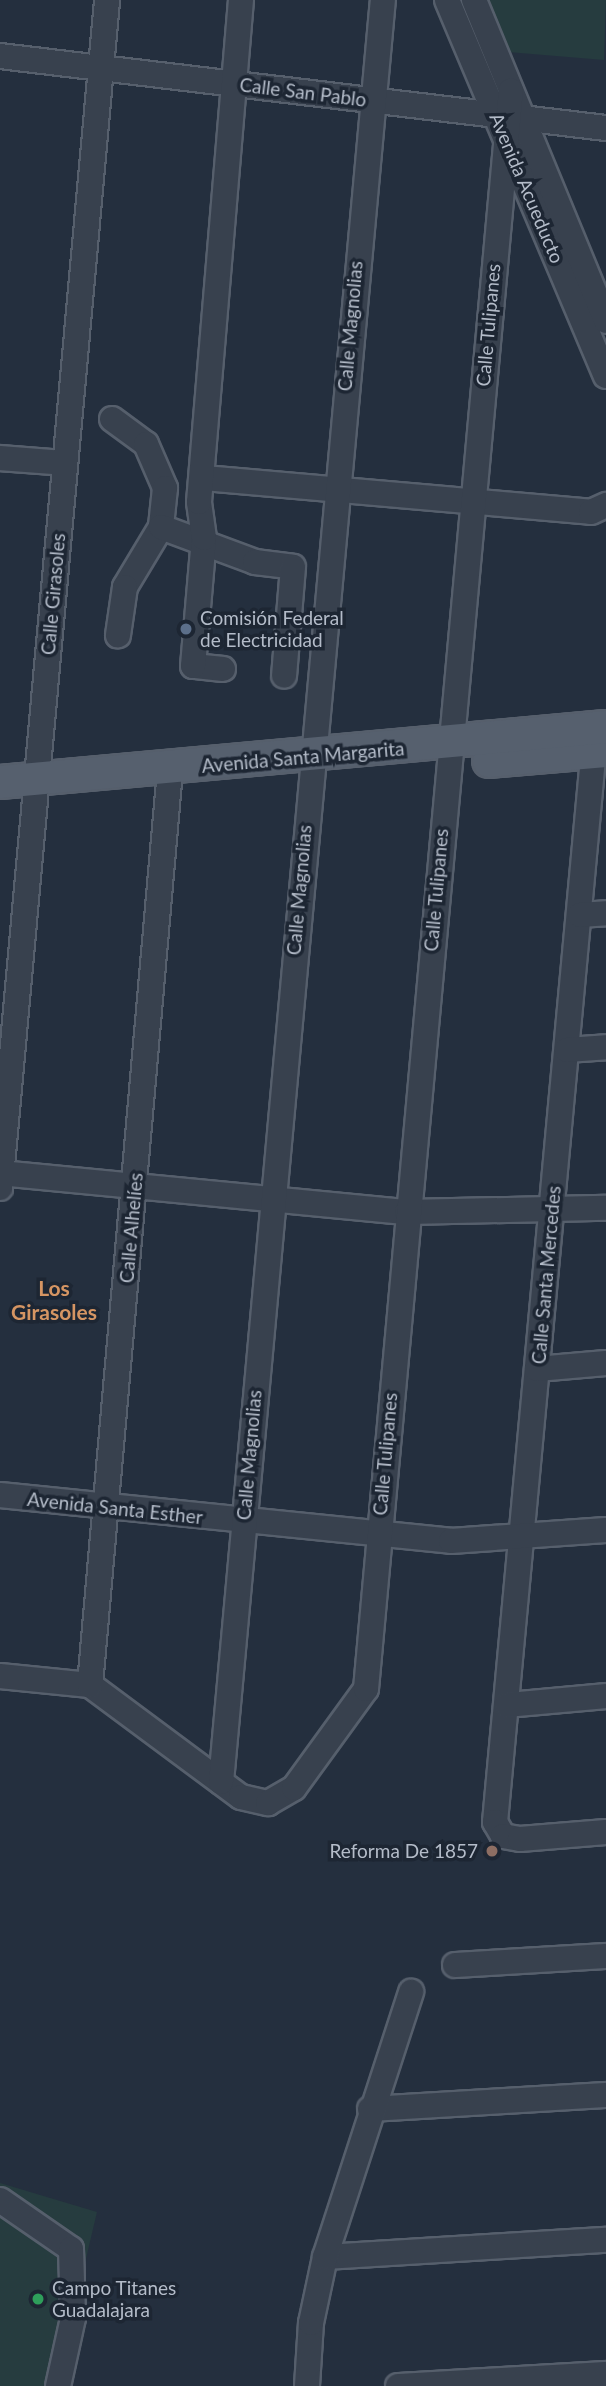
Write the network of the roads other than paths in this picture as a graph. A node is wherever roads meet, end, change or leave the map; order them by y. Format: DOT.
graph roads {
  1 [pos="107,0"];
  2 [pos="241,0"];
  3 [pos="383,0"];
  4 [pos="447,0"];
  5 [pos="474,0"];
  6 [pos="0,55"];
  7 [pos="101,68"];
  8 [pos="234,83"];
  9 [pos="511,91"];
  10 [pos="372,100"];
  11 [pos="508,121"];
  12 [pos="606,128"];
  13 [pos="606,321"];
  14 [pos="604,365"];
  15 [pos="112,419"];
  16 [pos="0,458"];
  17 [pos="65,463"];
  18 [pos="204,478"];
  19 [pos="334,489"];
  20 [pos="472,502"];
  21 [pos="598,508"];
  22 [pos="161,527"];
  23 [pos="204,538"];
  24 [pos="118,635"];
  25 [pos="223,668"];
  26 [pos="284,676"];
  27 [pos="601,740"];
  28 [pos="449,754"];
  29 [pos="310,767"];
  30 [pos="170,779"];
  31 [pos="0,782"];
  32 [pos="35,791"];
  33 [pos="0,801"];
  34 [pos="606,913"];
  35 [pos="580,915"];
  36 [pos="606,1047"];
  37 [pos="567,1050"];
  38 [pos="0,1178"];
  39 [pos="135,1186"];
  40 [pos="271,1199"];
  41 [pos="606,1208"];
  42 [pos="407,1212"];
  43 [pos="552,1213"];
  44 [pos="606,1363"];
  45 [pos="537,1369"];
  46 [pos="0,1495"];
  47 [pos="108,1508"];
  48 [pos="243,1521"];
  49 [pos="606,1530"];
  50 [pos="377,1534"];
  51 [pos="522,1537"];
  52 [pos="0,1676"];
  53 [pos="90,1685"];
  54 [pos="606,1696"];
  55 [pos="507,1705"];
  56 [pos="221,1782"];
  57 [pos="606,1832"];
  58 [pos="606,1956"];
  59 [pos="455,1965"];
  60 [pos="411,1992"];
  61 [pos="606,2095"];
  62 [pos="370,2109"];
  63 [pos="0,2200"];
  64 [pos="606,2240"];
  65 [pos="325,2257"];
  66 [pos="606,2374"];
  67 [pos="58,2386"];
  68 [pos="307,2386"];
  69 [pos="398,2386"];
  1 -- 7 [label="street, Calle Girasoles"];
  2 -- 8 [label="street"];
  3 -- 10 [label="street, Calle Magnolias"];
  4 -- 11 [label="street, Avenida Acueducto"];
  5 -- 9 [label="street, Avenida Acueducto"];
  6 -- 7 [label="street, Calle San Pablo"];
  7 -- 8 [label="street, Calle San Pablo"];
  7 -- 17 [label="street, Calle Girasoles"];
  8 -- 10 [label="street, Calle San Pablo"];
  8 -- 18 [label="street"];
  9 -- 11 [label="street, Calle Tulipanes"];
  10 -- 11 [label="street, Calle San Pablo"];
  10 -- 19 [label="street, Calle Magnolias"];
  11 -- 12 [label="street, Calle San Pablo"];
  11 -- 13 [label="street, Avenida Acueducto"];
  11 -- 14 [label="street, Avenida Acueducto"];
  11 -- 20 [label="street, Calle Tulipanes"];
  15 -- 22 [label="street"];
  16 -- 17 [label="street"];
  17 -- 32 [label="street, Calle Girasoles"];
  18 -- 19 [label="street"];
  18 -- 23 [label="street"];
  19 -- 20 [label="street"];
  19 -- 29 [label="street, Calle Magnolias"];
  20 -- 21 [label="street"];
  20 -- 28 [label="street, Calle Tulipanes"];
  22 -- 23 [label="street"];
  22 -- 24 [label="street"];
  23 -- 25 [label="street"];
  23 -- 26 [label="street"];
  27 -- 28 [label="main road, Avenida Santa Margarita"];
  27 -- 35 [label="street, Calle Santa Mercedes"];
  28 -- 29 [label="main road, Avenida Santa Margarita"];
  28 -- 42 [label="street, Calle Tulipanes"];
  29 -- 30 [label="main road, Avenida Santa Margarita"];
  29 -- 40 [label="street, Calle Magnolias"];
  30 -- 32 [label="main road, Avenida Santa Margarita"];
  30 -- 39 [label="street, Calle Alhelíes"];
  31 -- 32 [label="main road, Avenida Santa Margarita"];
  32 -- 33 [label="main road, Avenida Santa Margarita"];
  32 -- 38 [label="street, Calle Girasoles"];
  34 -- 35 [label="street"];
  35 -- 37 [label="street, Calle Santa Mercedes"];
  36 -- 37 [label="street"];
  37 -- 43 [label="street, Calle Santa Mercedes"];
  38 -- 39 [label="street"];
  39 -- 40 [label="street"];
  39 -- 47 [label="street, Calle Alhelíes"];
  40 -- 42 [label="street"];
  40 -- 48 [label="street, Calle Magnolias"];
  41 -- 43 [label="street"];
  42 -- 43 [label="street"];
  42 -- 50 [label="street, Calle Tulipanes"];
  43 -- 45 [label="street, Calle Santa Mercedes"];
  44 -- 45 [label="street"];
  45 -- 51 [label="street, Calle Santa Mercedes"];
  46 -- 47 [label="street, Avenida Santa Esther"];
  47 -- 48 [label="street, Avenida Santa Esther"];
  47 -- 53 [label="street, Calle Alhelíes"];
  48 -- 50 [label="street, Avenida Santa Esther"];
  48 -- 56 [label="street, Calle Magnolias"];
  49 -- 51 [label="street, Avenida Santa Esther"];
  50 -- 51 [label="street, Avenida Santa Esther"];
  50 -- 56 [label="street, Calle Tulipanes"];
  51 -- 55 [label="street, Calle Santa Mercedes"];
  52 -- 53 [label="street"];
  53 -- 56 [label="street"];
  54 -- 55 [label="street"];
  55 -- 57 [label="street, Calle Santa Mercedes"];
  58 -- 59 [label="street"];
  60 -- 62 [label="street"];
  61 -- 62 [label="street"];
  62 -- 65 [label="street"];
  63 -- 67 [label="street"];
  64 -- 65 [label="street"];
  65 -- 68 [label="street"];
  66 -- 69 [label="street"];
}
